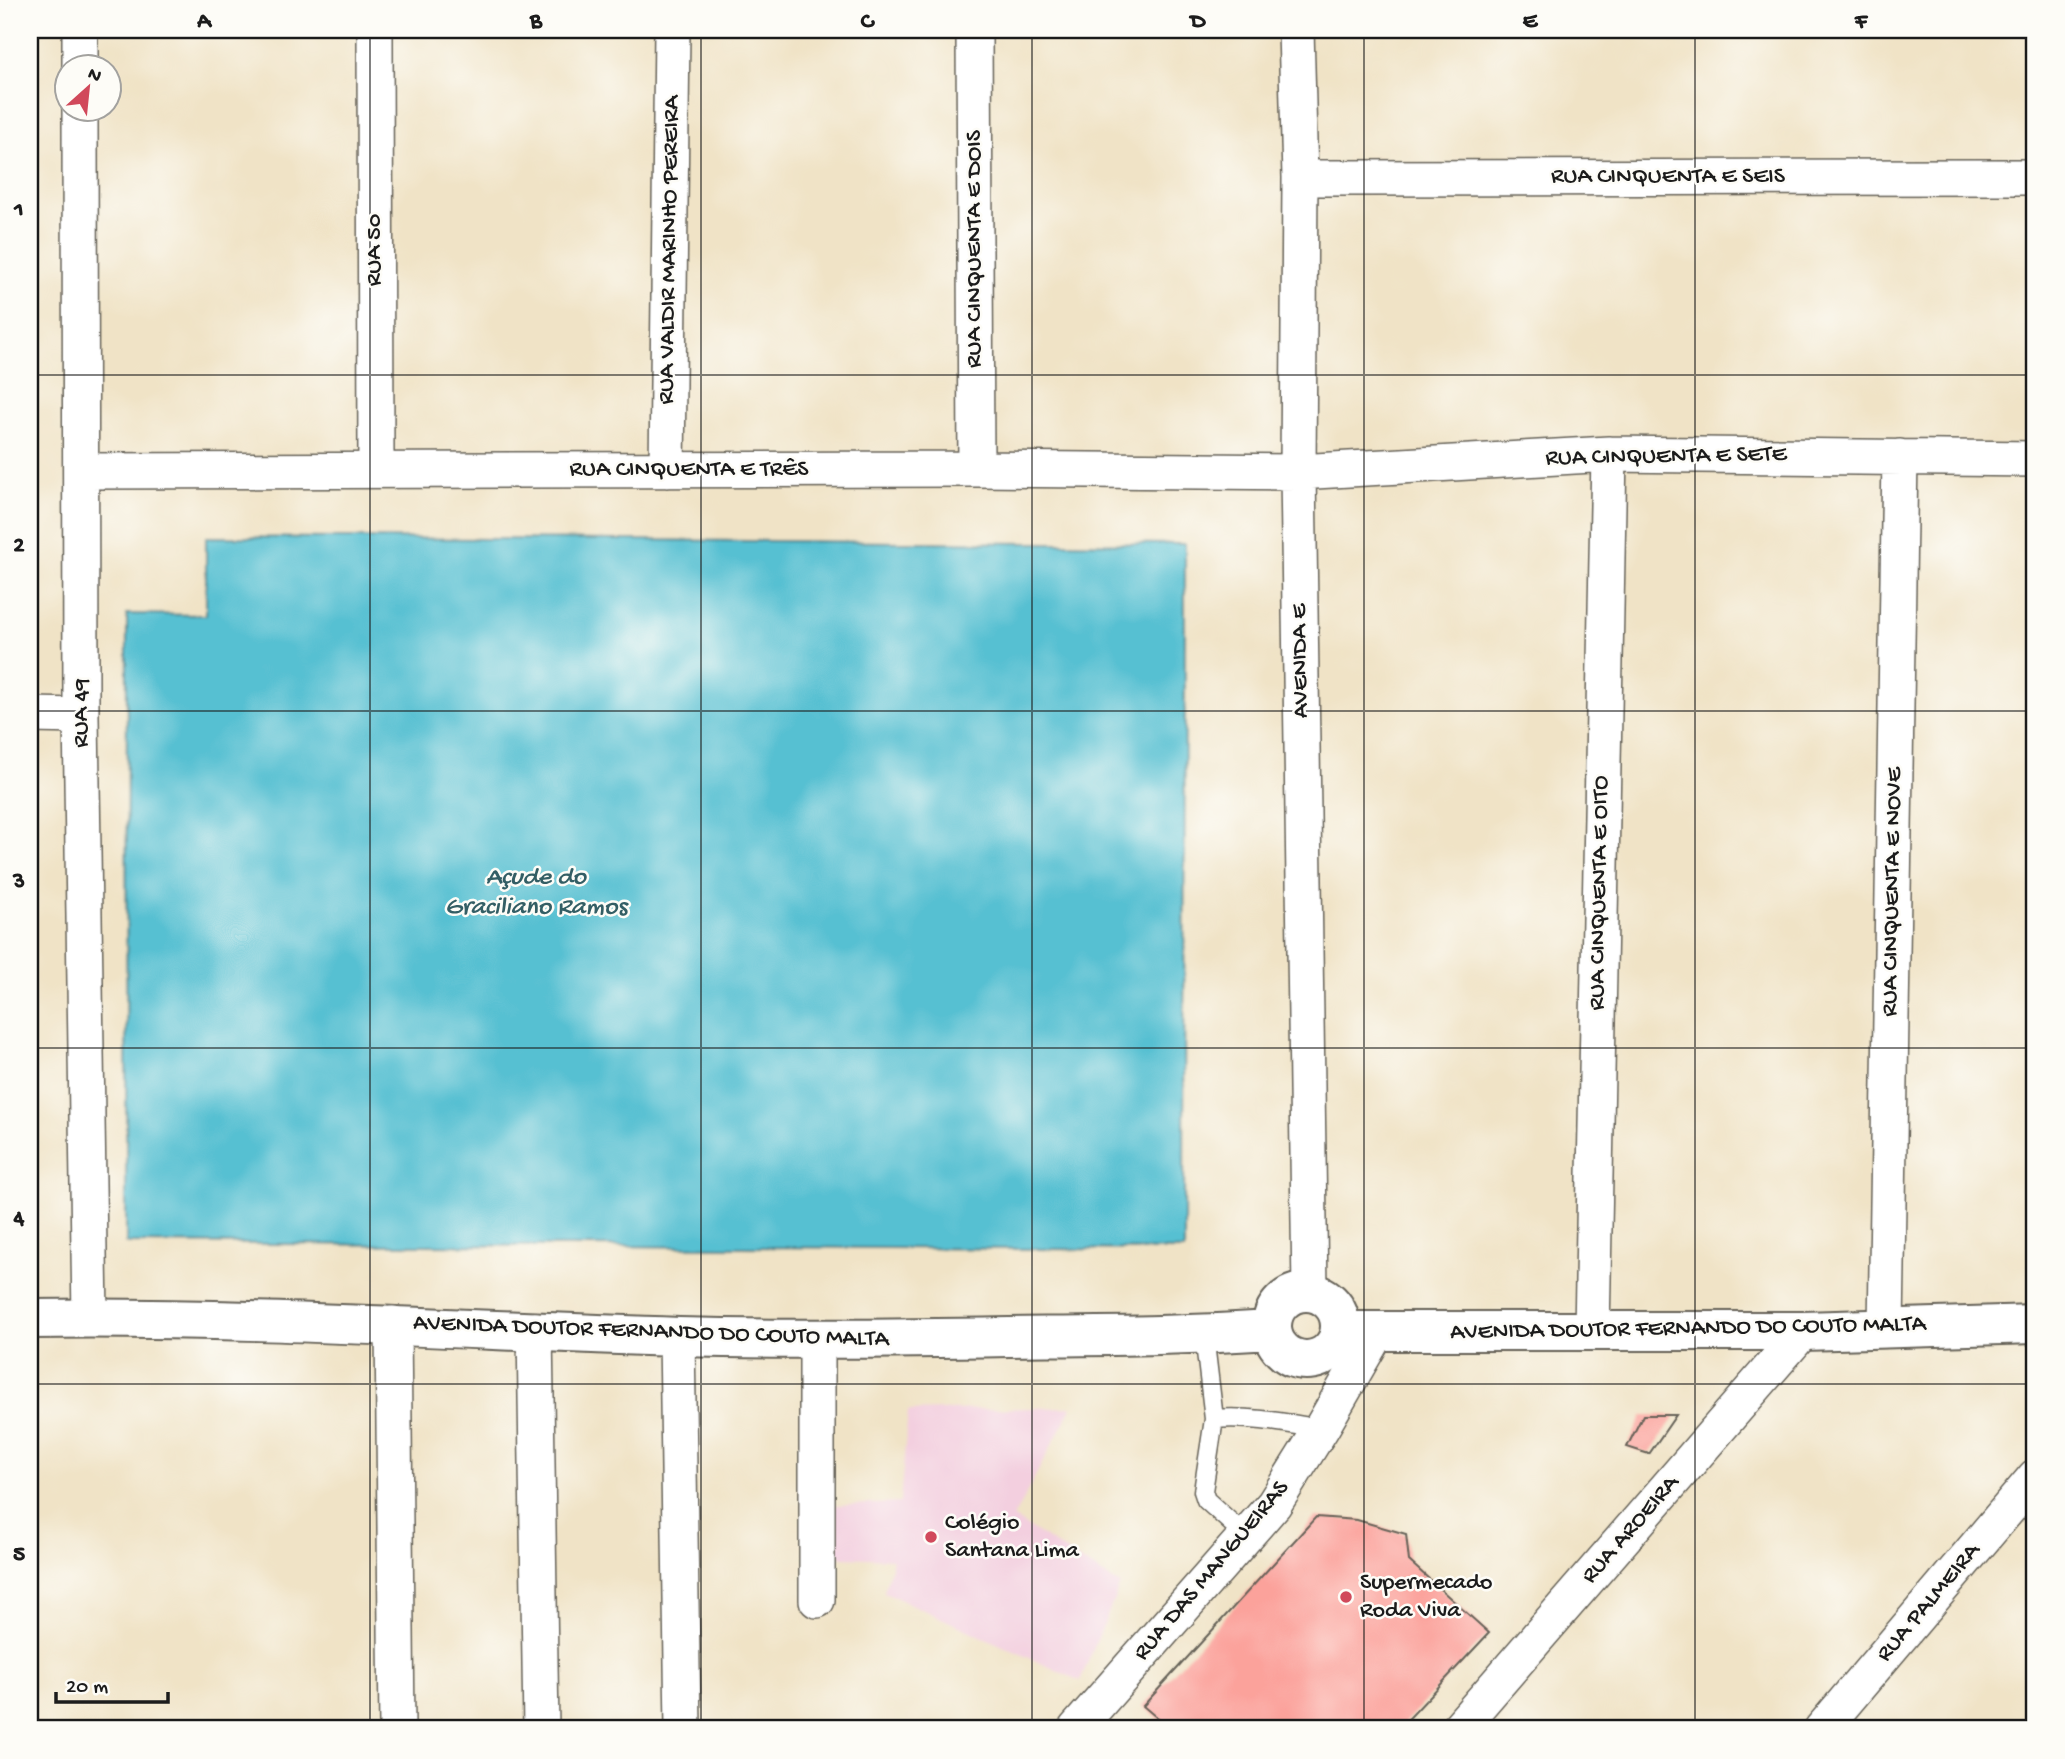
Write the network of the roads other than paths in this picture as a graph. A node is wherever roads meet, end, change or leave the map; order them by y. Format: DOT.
graph roads {
  1 [pos="80,30"];
  2 [pos="375,30"];
  3 [pos="672,30"];
  4 [pos="974,30"];
  5 [pos="1296,30"];
  6 [pos="80,52"];
  7 [pos="80,122"];
  8 [pos="2035,177"];
  9 [pos="1300,178"];
  10 [pos="1609,454"];
  11 [pos="1900,457"];
  12 [pos="2035,459"];
  13 [pos="976,469"];
  14 [pos="376,470"];
  15 [pos="667,470"];
  16 [pos="81,471"];
  17 [pos="1298,472"];
  18 [pos="30,715"];
  19 [pos="81,716"];
  20 [pos="1310,1291"];
  21 [pos="90,1318"];
  22 [pos="30,1319"];
  23 [pos="393,1324"];
  24 [pos="2035,1324"];
  25 [pos="1886,1328"];
  26 [pos="535,1330"];
  27 [pos="1271,1330"];
  28 [pos="1359,1331"];
  29 [pos="1592,1331"];
  30 [pos="1803,1331"];
  31 [pos="1204,1335"];
  32 [pos="677,1337"];
  33 [pos="817,1340"];
  34 [pos="1214,1419"];
  35 [pos="1321,1429"];
  36 [pos="2035,1476"];
  37 [pos="1246,1536"];
  38 [pos="817,1600"];
  39 [pos="397,1729"];
  40 [pos="541,1729"];
  41 [pos="684,1729"];
  42 [pos="1076,1729"];
  43 [pos="1458,1729"];
  44 [pos="1822,1729"];
  1 -- 6 [label="street"];
  2 -- 14 [label="street, RUA 50"];
  3 -- 15 [label="street, RUA VALDIR MARINHO PEREIRA"];
  4 -- 13 [label="street, RUA CINQUENTA E DOIS"];
  5 -- 9 [label="street, AVENIDA E"];
  7 -- 16 [label="street, RUA 49"];
  8 -- 9 [label="street, RUA CINQUENTA E SEIS"];
  9 -- 17 [label="street, AVENIDA E"];
  10 -- 11 [label="street, RUA CINQUENTA E SETE"];
  10 -- 17 [label="street, RUA CINQUENTA E SETE"];
  10 -- 29 [label="street, RUA CINQUENTA E OITO"];
  11 -- 12 [label="street, RUA CINQUENTA E SETE"];
  11 -- 25 [label="street, RUA CINQUENTA E NOVE"];
  13 -- 15 [label="street, RUA CINQUENTA E TRÊS"];
  13 -- 17 [label="street, RUA CINQUENTA E TRÊS"];
  14 -- 15 [label="street, RUA CINQUENTA E TRÊS"];
  14 -- 16 [label="street, RUA CINQUENTA E TRÊS"];
  16 -- 19 [label="street, RUA 49"];
  17 -- 20 [label="street, AVENIDA E"];
  18 -- 19 [label="street"];
  19 -- 21 [label="street, RUA 49"];
  20 -- 27 [label="street"];
  20 -- 28 [label="street"];
  21 -- 22 [label="street, AVENIDA DOUTOR FERNANDO DO COUTO MALTA"];
  21 -- 23 [label="street, AVENIDA DOUTOR FERNANDO DO COUTO MALTA"];
  23 -- 26 [label="street, AVENIDA DOUTOR FERNANDO DO COUTO MALTA"];
  23 -- 39 [label="street"];
  24 -- 25 [label="street, AVENIDA DOUTOR FERNANDO DO COUTO MALTA"];
  25 -- 30 [label="street, AVENIDA DOUTOR FERNANDO DO COUTO MALTA"];
  26 -- 32 [label="street, AVENIDA DOUTOR FERNANDO DO COUTO MALTA"];
  26 -- 40 [label="street"];
  27 -- 28 [label="street"];
  27 -- 31 [label="street, AVENIDA DOUTOR FERNANDO DO COUTO MALTA"];
  28 -- 29 [label="street, AVENIDA DOUTOR FERNANDO DO COUTO MALTA"];
  28 -- 35 [label="street, RUA DAS MANGUEIRAS"];
  29 -- 30 [label="street, AVENIDA DOUTOR FERNANDO DO COUTO MALTA"];
  30 -- 43 [label="street, RUA AROEIRA"];
  31 -- 33 [label="street, AVENIDA DOUTOR FERNANDO DO COUTO MALTA"];
  31 -- 34 [label="lane"];
  32 -- 33 [label="street, AVENIDA DOUTOR FERNANDO DO COUTO MALTA"];
  32 -- 41 [label="street"];
  33 -- 38 [label="street"];
  34 -- 35 [label="lane"];
  34 -- 37 [label="lane"];
  35 -- 37 [label="street, RUA DAS MANGUEIRAS"];
  36 -- 44 [label="street, RUA PALMEIRA"];
  37 -- 42 [label="street, RUA DAS MANGUEIRAS"];
}
